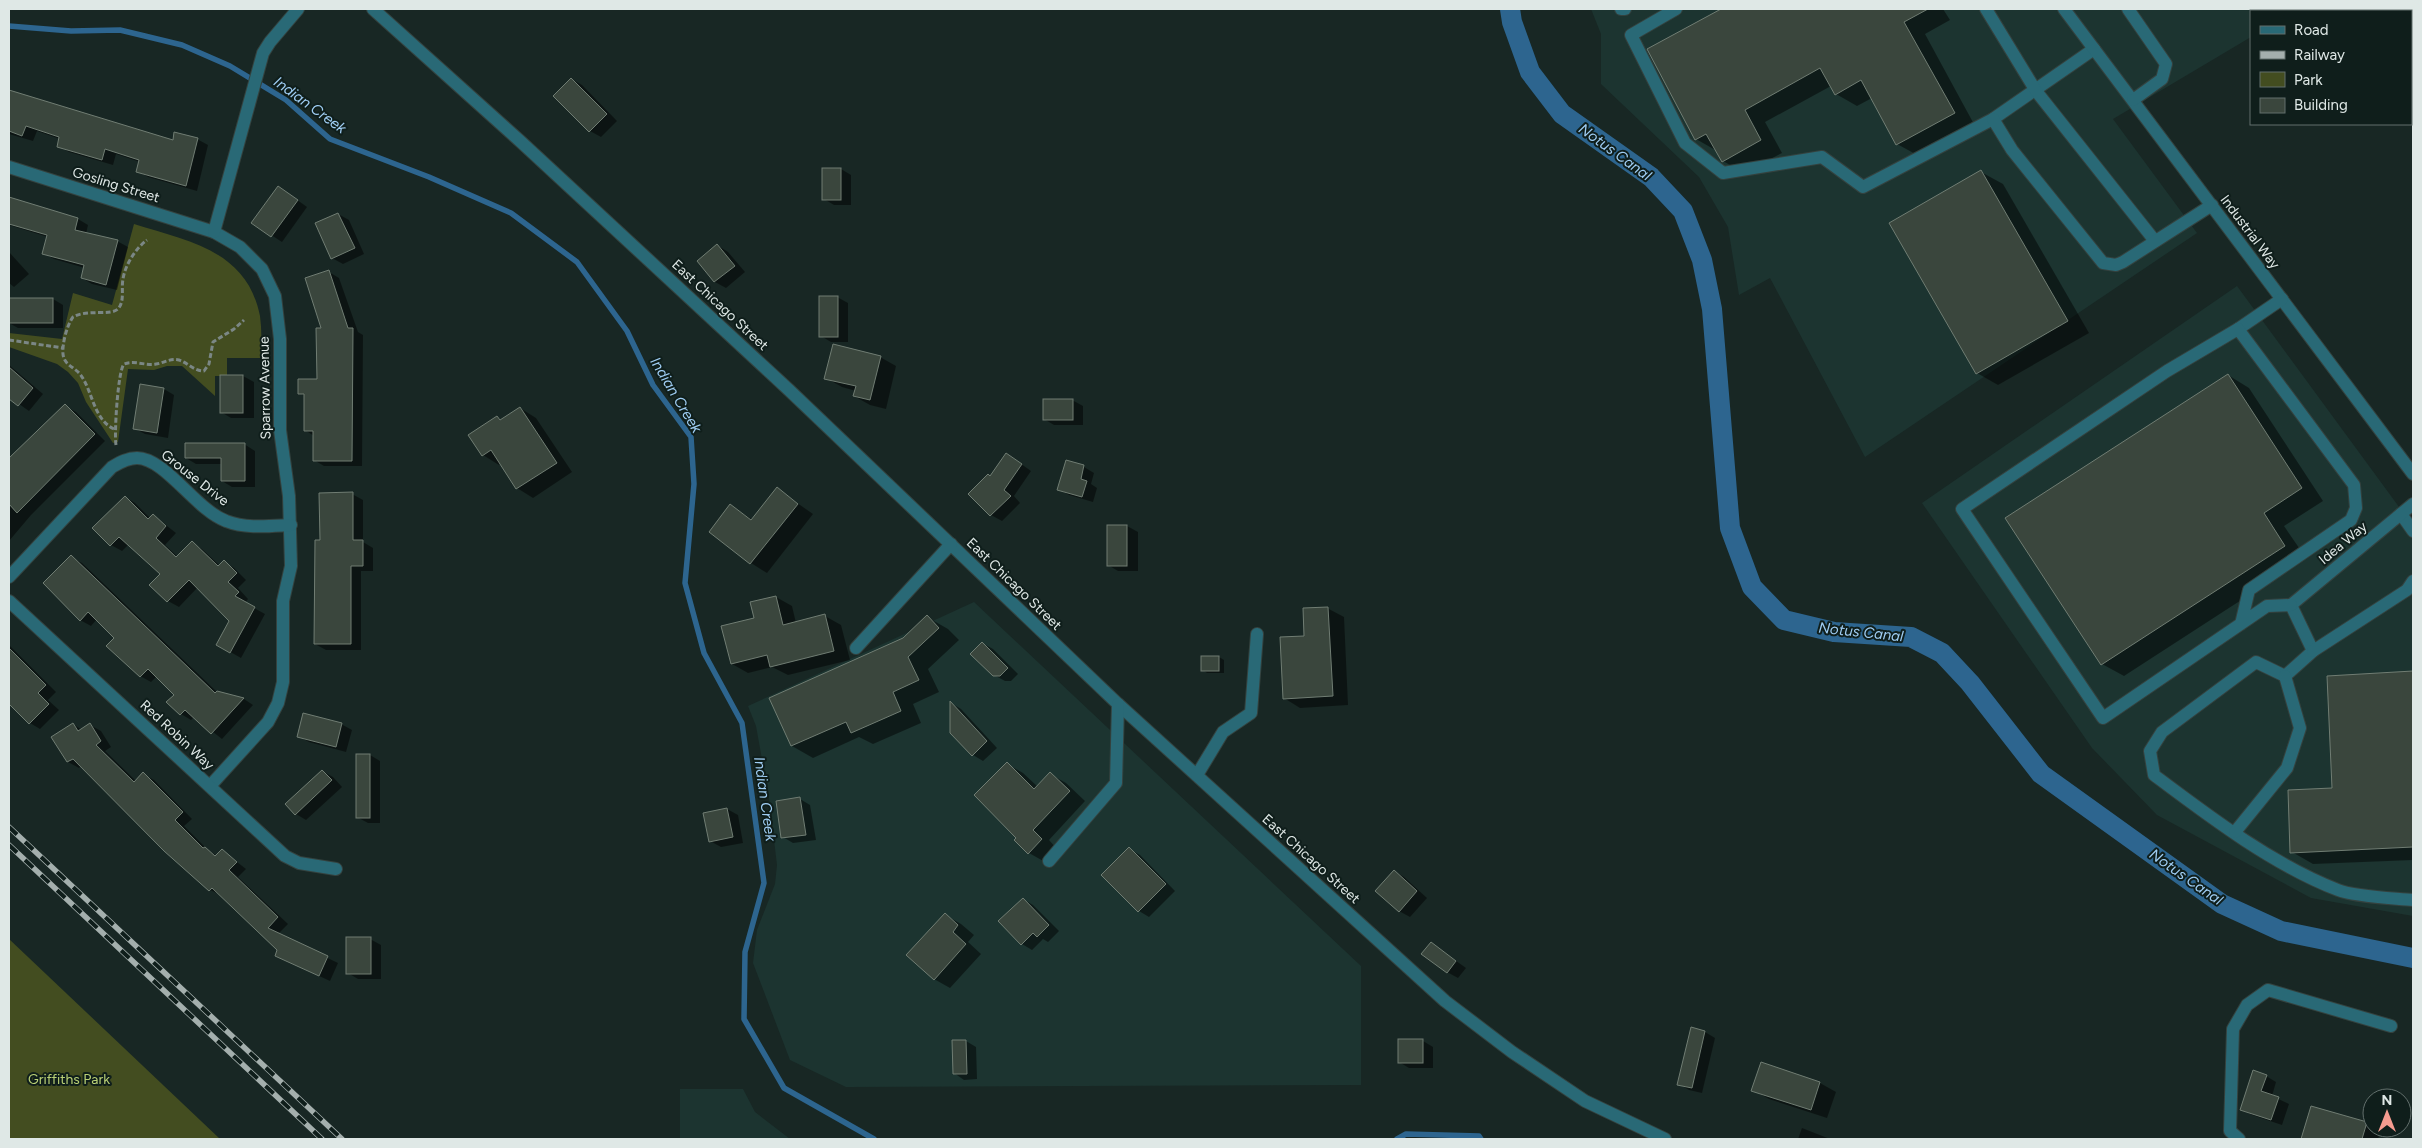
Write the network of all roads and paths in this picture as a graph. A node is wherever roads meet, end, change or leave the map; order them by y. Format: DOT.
graph roads {
  1 [pos="298,9"];
  2 [pos="373,9"];
  3 [pos="1621,9"];
  4 [pos="1625,9"];
  5 [pos="1676,9"];
  6 [pos="1986,9"];
  7 [pos="2064,9"];
  8 [pos="2128,9"];
  9 [pos="2094,49"];
  10 [pos="2036,91"];
  11 [pos="2133,100"];
  12 [pos="1993,119"];
  13 [pos="9,167"];
  14 [pos="2212,205"];
  15 [pos="214,232"];
  16 [pos="147,240"];
  17 [pos="2155,241"];
  18 [pos="2282,299"];
  19 [pos="244,320"];
  20 [pos="2238,329"];
  21 [pos="9,340"];
  22 [pos="63,348"];
  23 [pos="114,429"];
  24 [pos="116,445"];
  25 [pos="2413,474"];
  26 [pos="2413,504"];
  27 [pos="2401,514"];
  28 [pos="291,525"];
  29 [pos="2413,531"];
  30 [pos="951,544"];
  31 [pos="9,577"];
  32 [pos="2413,581"];
  33 [pos="9,601"];
  34 [pos="2291,605"];
  35 [pos="2241,624"];
  36 [pos="1258,634"];
  37 [pos="856,648"];
  38 [pos="2313,651"];
  39 [pos="2285,676"];
  40 [pos="1118,704"];
  41 [pos="1196,775"];
  42 [pos="210,786"];
  43 [pos="2235,832"];
  44 [pos="1049,861"];
  45 [pos="336,869"];
  46 [pos="2413,900"];
  47 [pos="2391,1026"];
  48 [pos="1665,1139"];
  49 [pos="2239,1139"];
  1 -- 15 [label="street"];
  2 -- 30 [label="street, East Chicago Street"];
  3 -- 4 [label="street"];
  5 -- 12 [label="street"];
  6 -- 10 [label="street"];
  7 -- 9 [label="street, Industrial Way"];
  8 -- 11 [label="street"];
  9 -- 10 [label="street"];
  9 -- 11 [label="street, Industrial Way"];
  10 -- 12 [label="street"];
  10 -- 17 [label="street"];
  11 -- 14 [label="street, Industrial Way"];
  12 -- 17 [label="street"];
  13 -- 15 [label="street, Gosling Street"];
  14 -- 17 [label="street"];
  14 -- 18 [label="street, Industrial Way"];
  15 -- 28 [label="street, Sparrow Avenue"];
  16 -- 22 [label="path"];
  18 -- 20 [label="street"];
  18 -- 25 [label="street, Industrial Way"];
  19 -- 23 [label="path"];
  20 -- 35 [label="street"];
  20 -- 35 [label="street"];
  21 -- 22 [label="path"];
  22 -- 23 [label="path"];
  23 -- 24 [label="path"];
  26 -- 27 [label="street, Idea Way"];
  27 -- 29 [label="street"];
  27 -- 34 [label="street, Idea Way"];
  28 -- 31 [label="street, Grouse Drive"];
  28 -- 42 [label="street, Sparrow Avenue"];
  30 -- 37 [label="street"];
  30 -- 40 [label="street, East Chicago Street"];
  32 -- 38 [label="street"];
  33 -- 42 [label="street, Red Robin Way"];
  34 -- 35 [label="street"];
  34 -- 38 [label="street"];
  36 -- 41 [label="street"];
  38 -- 39 [label="street"];
  39 -- 43 [label="street"];
  39 -- 43 [label="street"];
  40 -- 41 [label="street, East Chicago Street"];
  40 -- 44 [label="street"];
  41 -- 48 [label="street, East Chicago Street"];
  42 -- 45 [label="street, Red Robin Way"];
  43 -- 46 [label="street"];
  47 -- 49 [label="street"];
}
